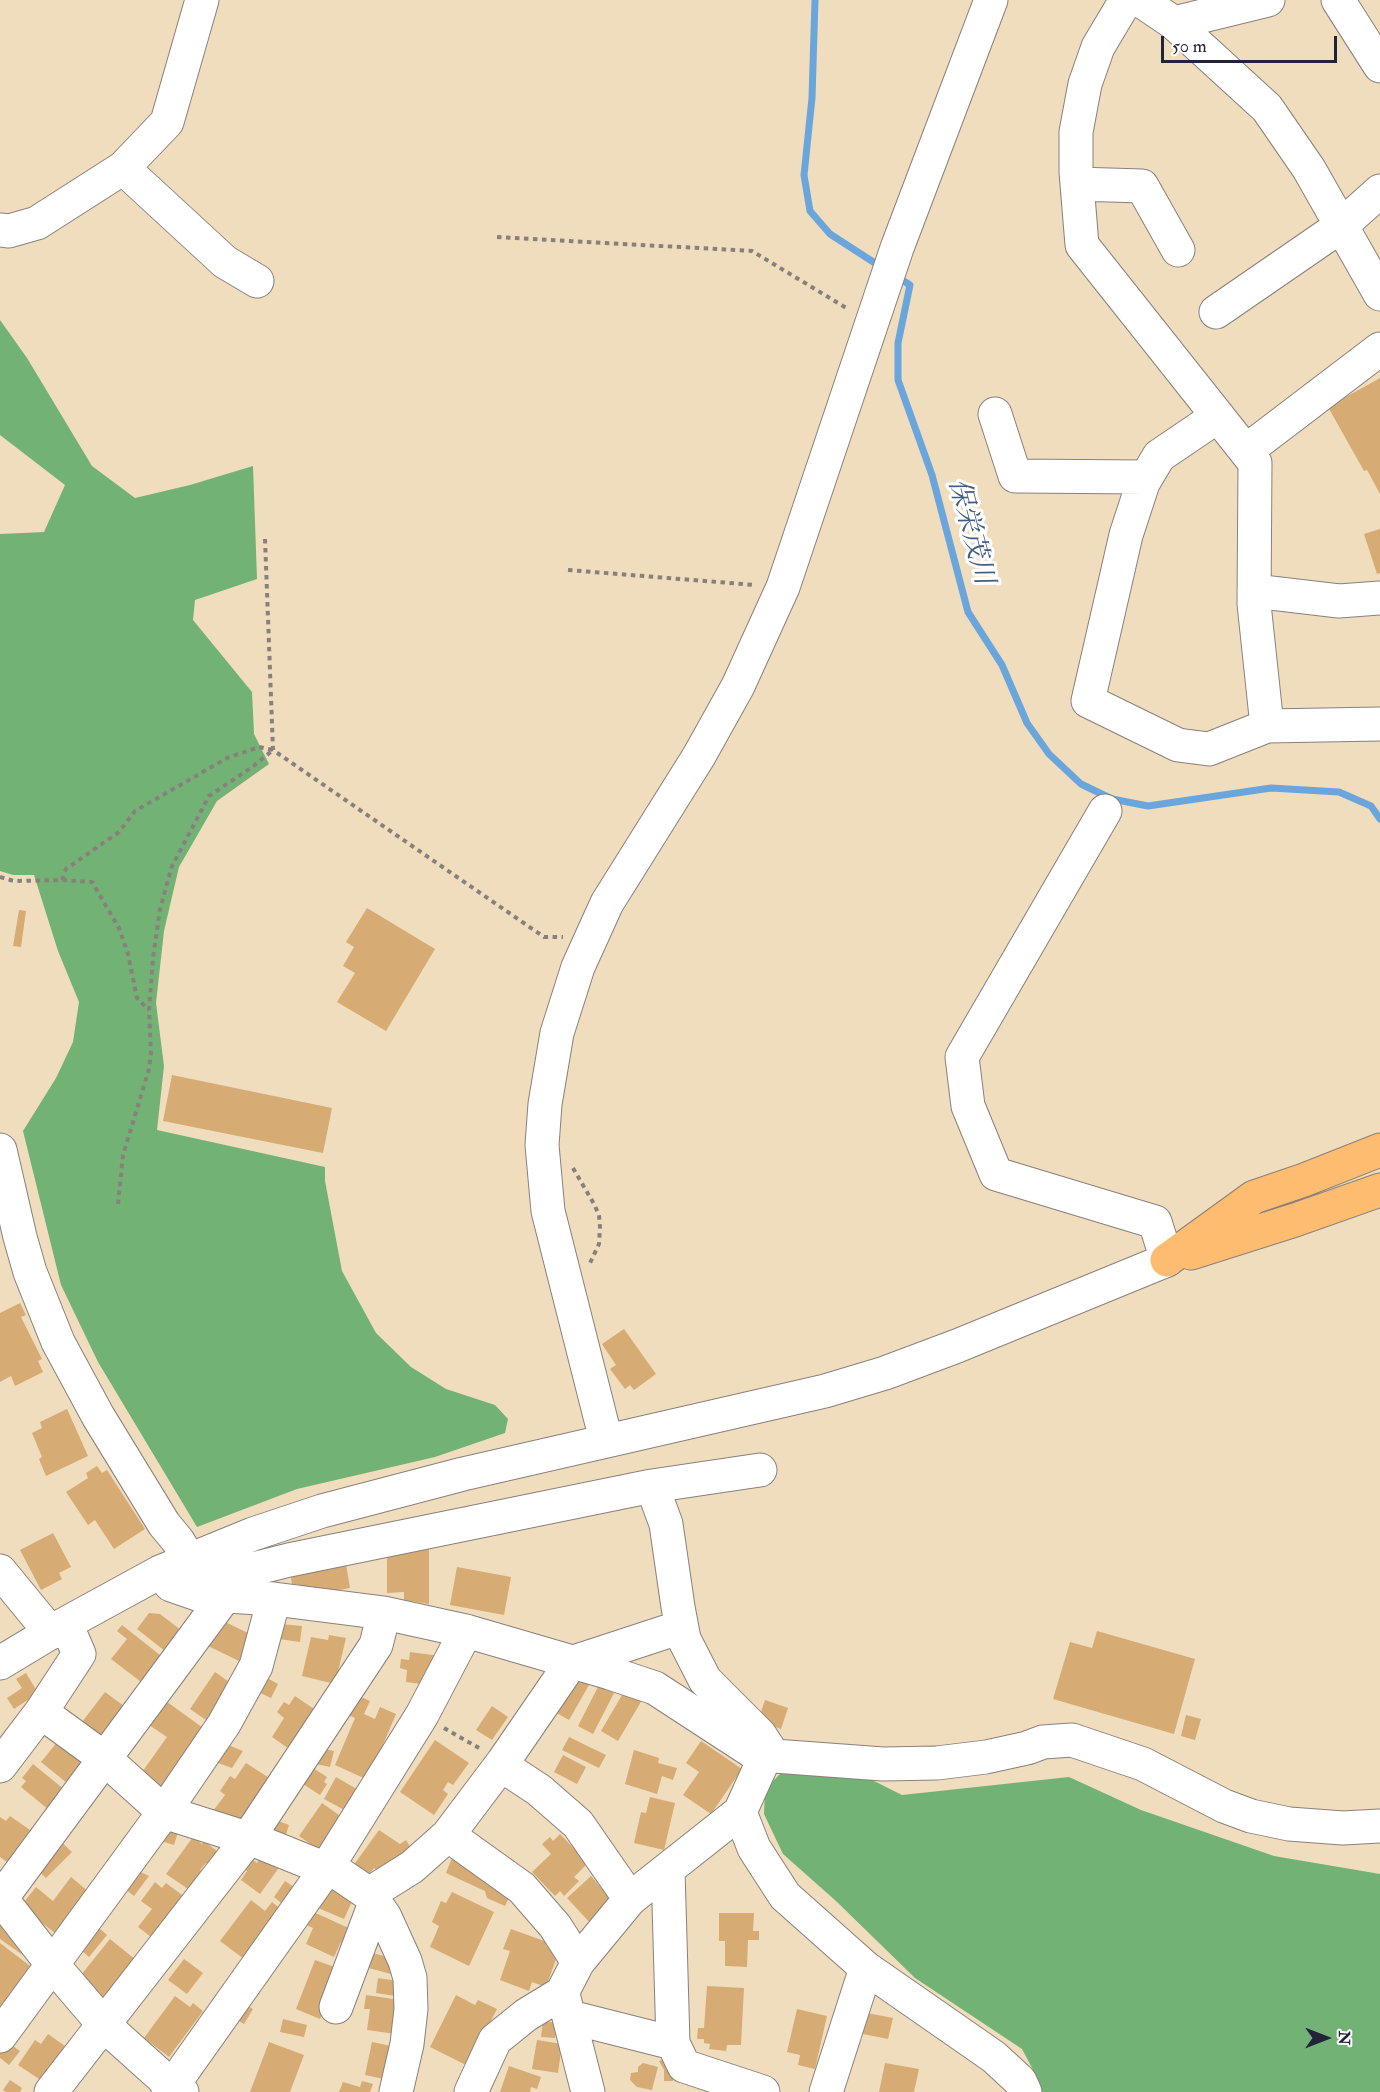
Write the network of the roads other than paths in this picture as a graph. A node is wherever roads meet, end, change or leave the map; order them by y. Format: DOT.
graph roads {
  1 [pos="202,0"];
  2 [pos="991,0"];
  3 [pos="1126,0"];
  4 [pos="1140,0"];
  5 [pos="1268,0"];
  6 [pos="1338,0"];
  7 [pos="1174,23"];
  8 [pos="1380,66"];
  9 [pos="123,168"];
  10 [pos="1077,184"];
  11 [pos="1380,191"];
  12 [pos="1341,226"];
  13 [pos="0,230"];
  14 [pos="1178,250"];
  15 [pos="257,281"];
  16 [pos="1380,294"];
  17 [pos="1216,312"];
  18 [pos="1380,349"];
  19 [pos="995,414"];
  20 [pos="1218,416"];
  21 [pos="1246,451"];
  22 [pos="1146,477"];
  23 [pos="1254,591"];
  24 [pos="1380,598"];
  25 [pos="1380,724"];
  26 [pos="1268,726"];
  27 [pos="1105,811"];
  28 [pos="0,1150"];
  29 [pos="1380,1150"];
  30 [pos="1380,1190"];
  31 [pos="1167,1260"];
  32 [pos="606,1440"];
  33 [pos="760,1470"];
  34 [pos="652,1486"];
  35 [pos="189,1559"];
  36 [pos="0,1572"];
  37 [pos="160,1572"];
  38 [pos="211,1595"];
  39 [pos="274,1599"];
  40 [pos="384,1613"];
  41 [pos="681,1627"];
  42 [pos="57,1629"];
  43 [pos="466,1631"];
  44 [pos="0,1663"];
  45 [pos="571,1663"];
  46 [pos="41,1712"];
  47 [pos="104,1758"];
  48 [pos="769,1758"];
  49 [pos="502,1763"];
  50 [pos="0,1766"];
  51 [pos="164,1812"];
  52 [pos="740,1812"];
  53 [pos="1380,1826"];
  54 [pos="448,1835"];
  55 [pos="247,1840"];
  56 [pos="326,1869"];
  57 [pos="668,1870"];
  58 [pos="0,1899"];
  59 [pos="372,1899"];
  60 [pos="630,1899"];
  61 [pos="578,1962"];
  62 [pos="52,1964"];
  63 [pos="866,1968"];
  64 [pos="566,2006"];
  65 [pos="336,2007"];
  66 [pos="105,2026"];
  67 [pos="0,2036"];
  68 [pos="679,2067"];
  69 [pos="174,2090"];
  70 [pos="51,2092"];
  71 [pos="396,2092"];
  72 [pos="471,2092"];
  73 [pos="588,2092"];
  74 [pos="763,2092"];
  75 [pos="826,2092"];
  76 [pos="1024,2092"];
  1 -- 9 [label="street"];
  2 -- 32 [label="street"];
  3 -- 10 [label="street"];
  4 -- 7 [label="street"];
  5 -- 7 [label="street"];
  6 -- 8 [label="street"];
  7 -- 12 [label="street"];
  9 -- 13 [label="street"];
  9 -- 15 [label="street"];
  10 -- 14 [label="street"];
  10 -- 20 [label="street"];
  11 -- 12 [label="street"];
  12 -- 16 [label="street"];
  12 -- 17 [label="street"];
  18 -- 21 [label="street"];
  19 -- 22 [label="street"];
  20 -- 21 [label="street"];
  20 -- 22 [label="street"];
  21 -- 23 [label="street"];
  22 -- 26 [label="street"];
  23 -- 24 [label="street"];
  23 -- 26 [label="street"];
  25 -- 26 [label="street"];
  27 -- 31 [label="street"];
  28 -- 35 [label="street"];
  29 -- 31 [label="main road"];
  30 -- 31 [label="main road"];
  31 -- 32 [label="street"];
  32 -- 35 [label="street"];
  33 -- 34 [label="street"];
  34 -- 38 [label="street"];
  34 -- 41 [label="street"];
  35 -- 37 [label="street"];
  36 -- 42 [label="street"];
  37 -- 38 [label="street"];
  37 -- 42 [label="street"];
  38 -- 39 [label="street"];
  38 -- 47 [label="street"];
  39 -- 40 [label="street"];
  39 -- 51 [label="street"];
  40 -- 43 [label="street"];
  40 -- 55 [label="street"];
  41 -- 45 [label="street"];
  41 -- 48 [label="street"];
  42 -- 44 [label="street"];
  42 -- 46 [label="street"];
  43 -- 45 [label="street"];
  43 -- 56 [label="street"];
  45 -- 48 [label="street"];
  45 -- 49 [label="street"];
  46 -- 47 [label="street"];
  46 -- 50 [label="street"];
  47 -- 51 [label="street"];
  47 -- 58 [label="street"];
  48 -- 52 [label="street"];
  48 -- 53 [label="street"];
  49 -- 54 [label="street"];
  49 -- 60 [label="street"];
  51 -- 55 [label="street"];
  51 -- 62 [label="street"];
  52 -- 57 [label="street"];
  52 -- 63 [label="street"];
  54 -- 59 [label="street"];
  54 -- 61 [label="street"];
  55 -- 56 [label="street"];
  55 -- 66 [label="street"];
  56 -- 59 [label="street"];
  56 -- 69 [label="street"];
  57 -- 60 [label="street"];
  57 -- 68 [label="street"];
  58 -- 62 [label="street"];
  59 -- 65 [label="street"];
  59 -- 71 [label="street"];
  60 -- 61 [label="street"];
  61 -- 64 [label="street"];
  62 -- 66 [label="street"];
  62 -- 67 [label="street"];
  63 -- 75 [label="street"];
  63 -- 76 [label="street"];
  64 -- 68 [label="street"];
  64 -- 72 [label="street"];
  64 -- 73 [label="street"];
  66 -- 69 [label="street"];
  66 -- 70 [label="street"];
  68 -- 74 [label="street"];
}
